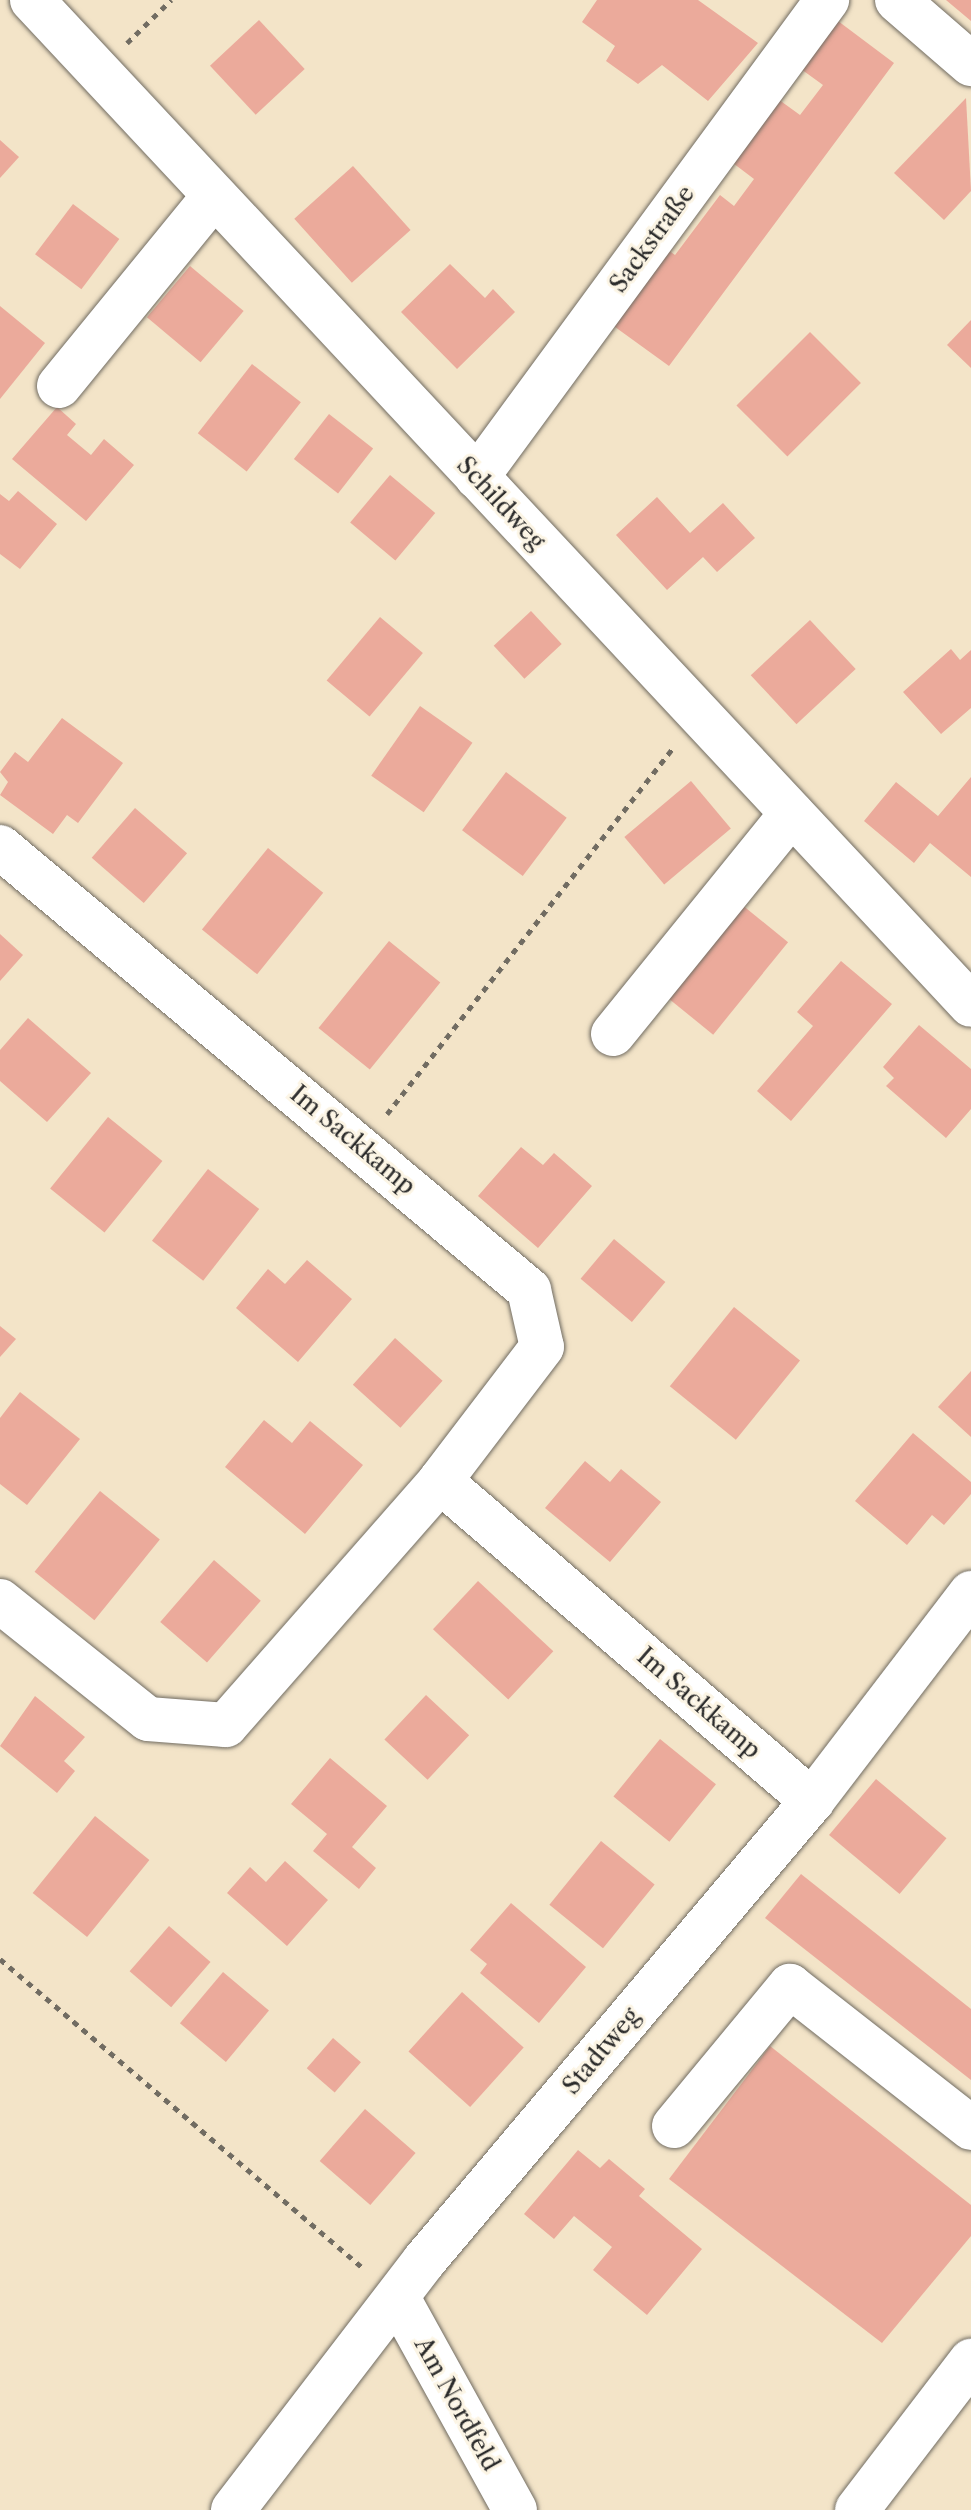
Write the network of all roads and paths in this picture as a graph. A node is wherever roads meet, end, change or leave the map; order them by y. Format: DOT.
graph roads {
  1 [pos="32,0"];
  2 [pos="171,0"];
  3 [pos="827,0"];
  4 [pos="897,0"];
  5 [pos="971,64"];
  6 [pos="98,72"];
  7 [pos="214,196"];
  8 [pos="59,386"];
  9 [pos="477,477"];
  10 [pos="699,715"];
  11 [pos="792,813"];
  12 [pos="0,847"];
  13 [pos="971,1005"];
  14 [pos="613,1034"];
  15 [pos="361,1147"];
  16 [pos="440,1481"];
  17 [pos="971,1593"];
  18 [pos="0,1601"];
  19 [pos="812,1801"];
  20 [pos="0,1959"];
  21 [pos="674,2126"];
  22 [pos="971,2128"];
  23 [pos="398,2298"];
  24 [pos="971,2361"];
  25 [pos="233,2510"];
  26 [pos="515,2510"];
  27 [pos="857,2510"];
  1 -- 6 [label="street, Schildweg"];
  2 -- 6 [label="path"];
  3 -- 9 [label="street, Sackstraße"];
  4 -- 5 [label="street"];
  6 -- 7 [label="street, Schildweg"];
  7 -- 8 [label="street"];
  7 -- 9 [label="street, Schildweg"];
  9 -- 10 [label="street, Schildweg"];
  10 -- 11 [label="street, Schildweg"];
  10 -- 15 [label="path"];
  11 -- 13 [label="street, Schildweg"];
  11 -- 14 [label="street"];
  12 -- 15 [label="street, Im Sackkamp"];
  15 -- 16 [label="street, Im Sackkamp"];
  16 -- 18 [label="street, Im Sackkamp"];
  16 -- 19 [label="street, Im Sackkamp"];
  17 -- 19 [label="street, Stadtweg"];
  19 -- 23 [label="street, Stadtweg"];
  20 -- 23 [label="path"];
  21 -- 22 [label="street"];
  23 -- 25 [label="street, Stadtweg"];
  23 -- 26 [label="street, Am Nordfeld"];
  24 -- 27 [label="street"];
}
